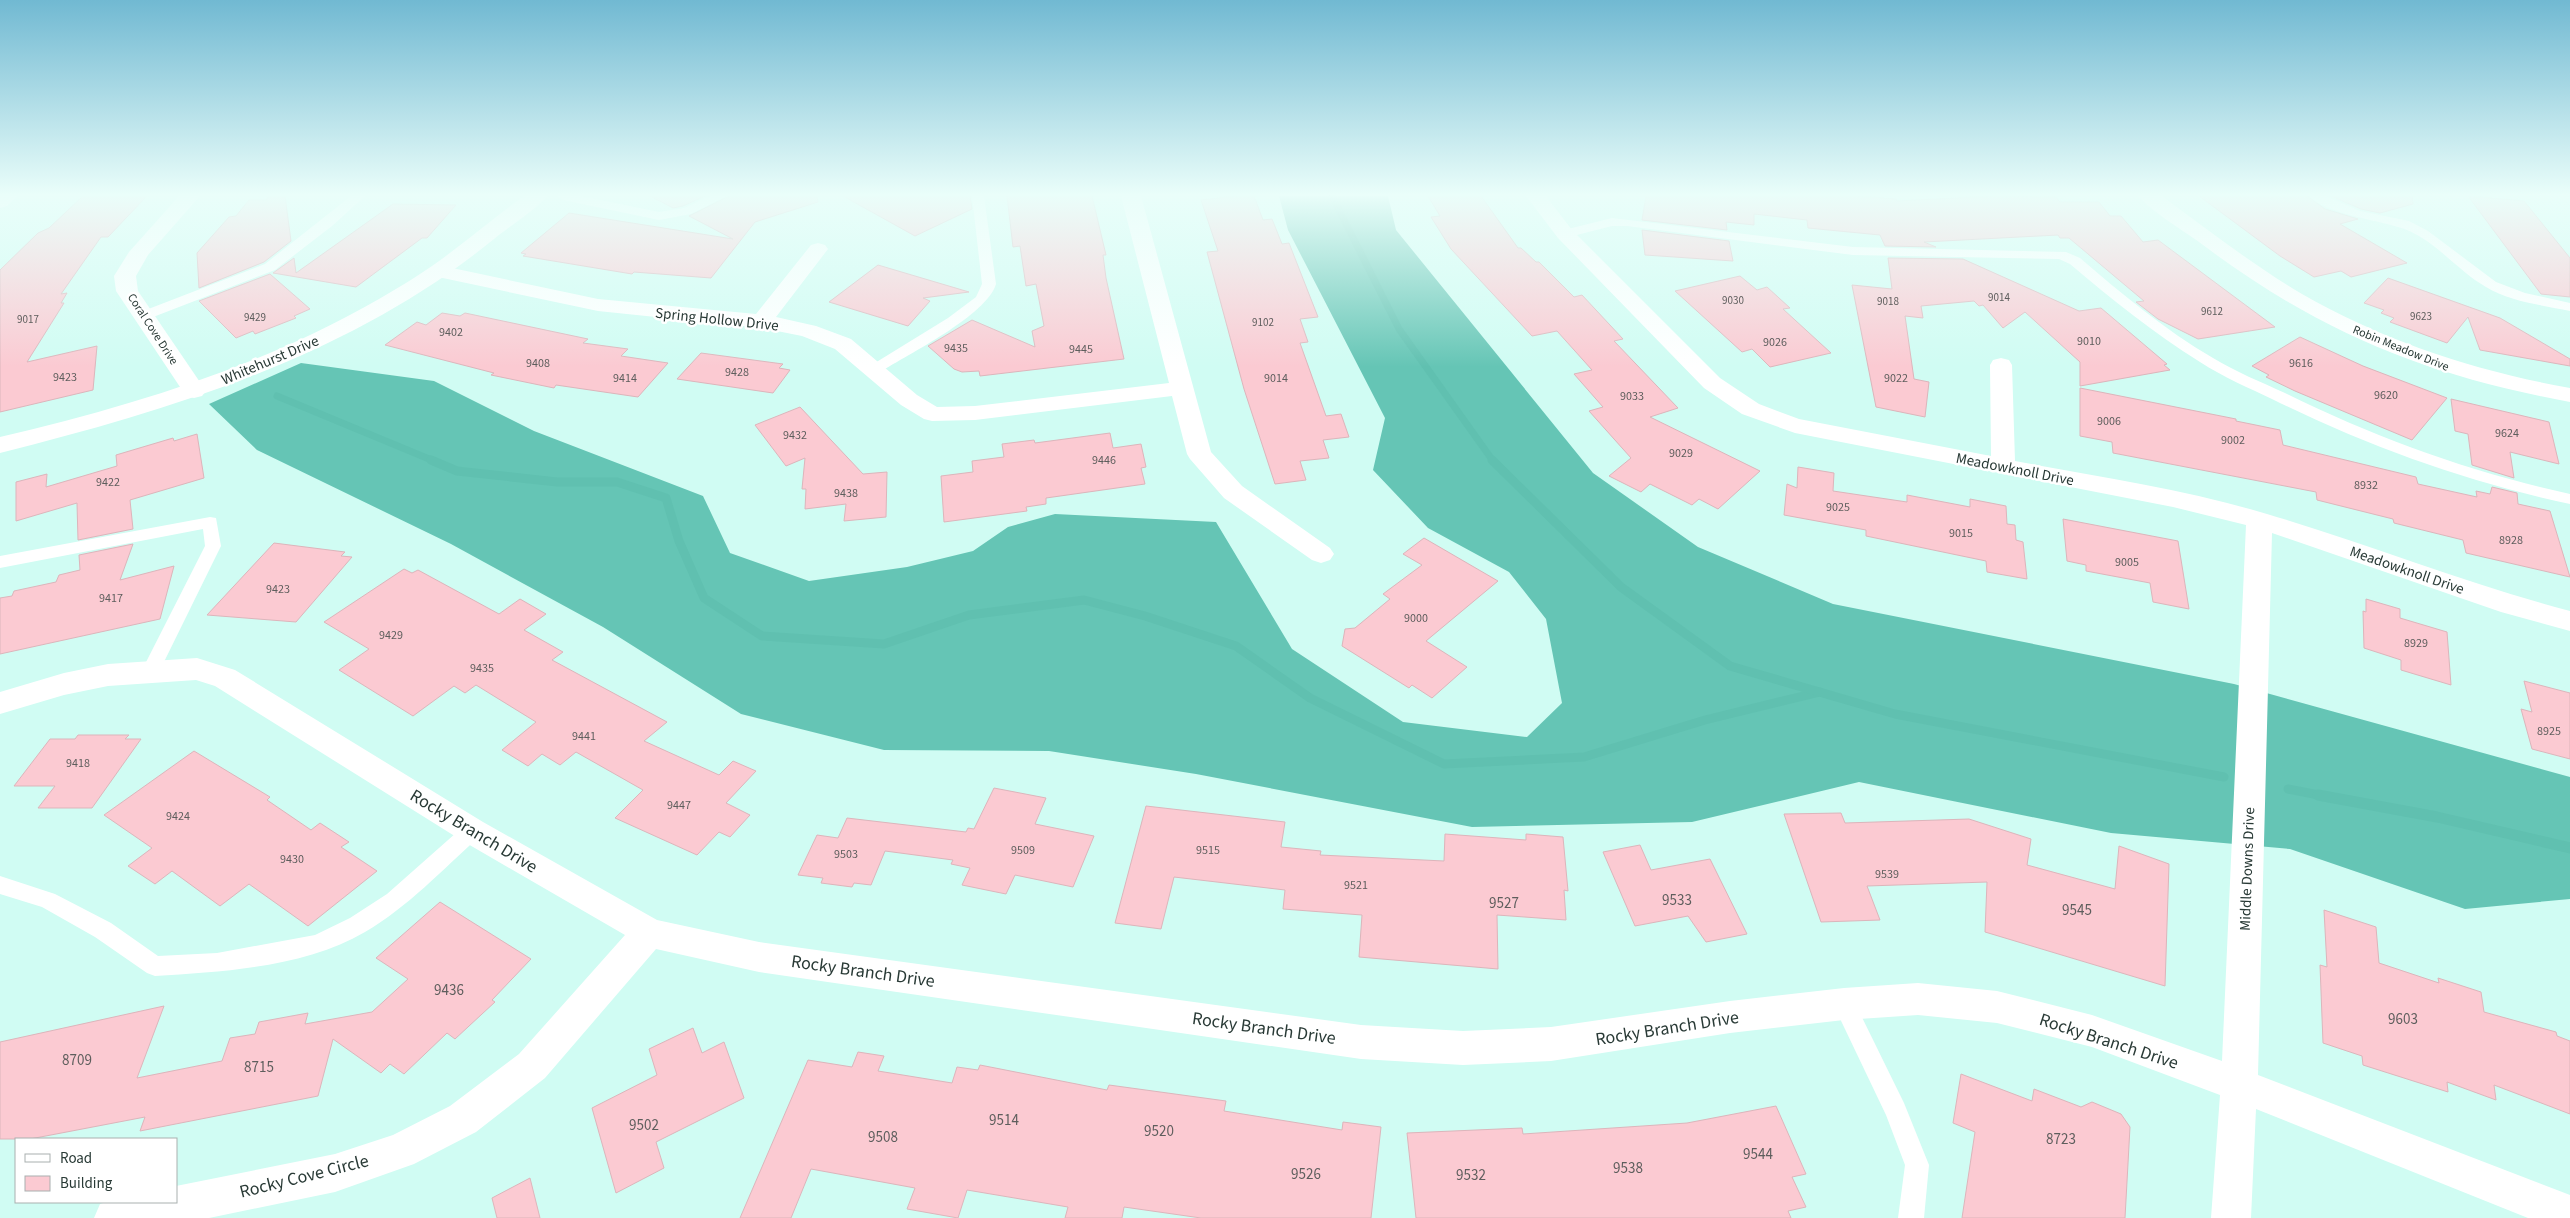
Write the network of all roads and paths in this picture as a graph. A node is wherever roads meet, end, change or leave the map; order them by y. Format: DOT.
graph roads {
  1 [pos="139,253"];
  2 [pos="289,253"];
  3 [pos="462,253"];
  4 [pos="816,253"];
  5 [pos="984,253"];
  6 [pos="1147,253"];
  7 [pos="1584,253"];
  8 [pos="1949,253"];
  9 [pos="2230,253"];
  10 [pos="2448,253"];
  11 [pos="438,271"];
  12 [pos="2570,307"];
  13 [pos="143,316"];
  14 [pos="762,321"];
  15 [pos="2001,365"];
  16 [pos="875,369"];
  17 [pos="1181,388"];
  18 [pos="194,391"];
  19 [pos="2570,395"];
  20 [pos="0,445"];
  21 [pos="2003,466"];
  22 [pos="2570,499"];
  23 [pos="2259,520"];
  24 [pos="1321,554"];
  25 [pos="0,562"];
  26 [pos="2570,621"];
  27 [pos="151,670"];
  28 [pos="0,703"];
  29 [pos="472,832"];
  30 [pos="0,886"];
  31 [pos="648,932"];
  32 [pos="1844,1004"];
  33 [pos="2238,1084"];
  34 [pos="2570,1215"];
  35 [pos="114,1218"];
  36 [pos="1911,1218"];
  37 [pos="2231,1218"];
  1 -- 13 [label="street, Coral Cove Drive"];
  2 -- 13 [label="lane"];
  3 -- 11 [label="street, Whitehurst Drive"];
  4 -- 14 [label="street"];
  5 -- 16 [label="lane"];
  6 -- 17 [label="street"];
  7 -- 21 [label="street, Meadowknoll Drive"];
  8 -- 22 [label="lane"];
  9 -- 19 [label="street, Robin Meadow Drive"];
  10 -- 12 [label="lane"];
  11 -- 14 [label="street, Spring Hollow Drive"];
  11 -- 18 [label="street, Whitehurst Drive"];
  13 -- 18 [label="street, Coral Cove Drive"];
  14 -- 16 [label="street, Spring Hollow Drive"];
  15 -- 21 [label="street"];
  16 -- 17 [label="street, Spring Hollow Drive"];
  17 -- 24 [label="street"];
  18 -- 20 [label="street, Whitehurst Drive"];
  21 -- 23 [label="street, Meadowknoll Drive"];
  23 -- 26 [label="street, Meadowknoll Drive"];
  23 -- 33 [label="street, Middle Downs Drive"];
  25 -- 27 [label="lane"];
  27 -- 28 [label="street, Rocky Branch Drive"];
  27 -- 29 [label="street, Rocky Branch Drive"];
  29 -- 30 [label="lane"];
  29 -- 31 [label="street, Rocky Branch Drive"];
  31 -- 32 [label="street, Rocky Branch Drive"];
  31 -- 35 [label="street, Rocky Cove Circle"];
  32 -- 33 [label="street, Rocky Branch Drive"];
  32 -- 36 [label="lane"];
  33 -- 34 [label="street, Rocky Branch Drive"];
  33 -- 37 [label="street, Middle Downs Drive"];
}
